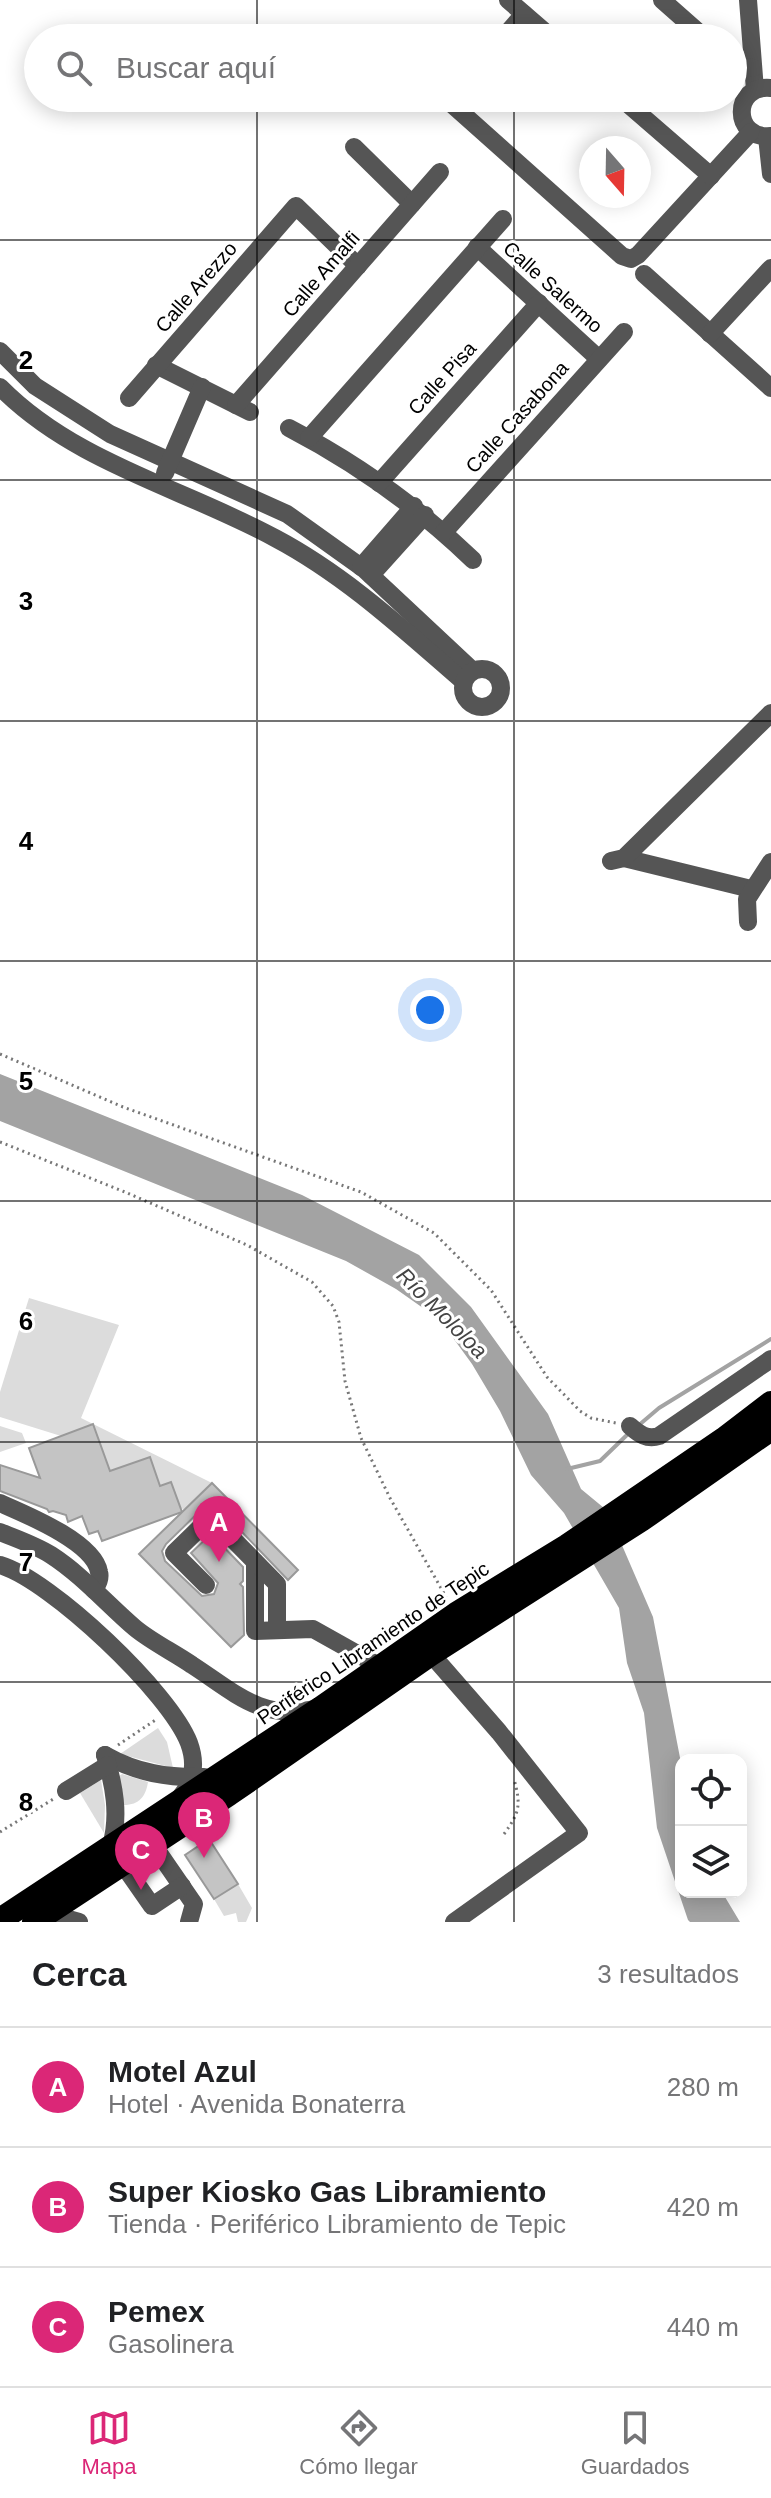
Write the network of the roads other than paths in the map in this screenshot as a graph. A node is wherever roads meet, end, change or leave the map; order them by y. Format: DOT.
graph roads {
  1 [pos="508,0"];
  2 [pos="662,0"];
  3 [pos="748,0"];
  4 [pos="524,14"];
  5 [pos="515,24"];
  6 [pos="536,24"];
  7 [pos="689,24"];
  8 [pos="747,68"];
  9 [pos="753,68"];
  10 [pos="763,89"];
  11 [pos="461,112"];
  12 [pos="637,112"];
  13 [pos="741,112"];
  14 [pos="354,147"];
  15 [pos="766,148"];
  16 [pos="440,172"];
  17 [pos="711,176"];
  18 [pos="412,204"];
  19 [pos="503,219"];
  20 [pos="477,247"];
  21 [pos="358,266"];
  22 [pos="771,268"];
  23 [pos="644,274"];
  24 [pos="539,303"];
  25 [pos="624,332"];
  26 [pos="710,334"];
  27 [pos="0,351"];
  28 [pos="599,359"];
  29 [pos="156,365"];
  30 [pos="0,387"];
  31 [pos="202,387"];
  32 [pos="771,388"];
  33 [pos="129,398"];
  34 [pos="289,428"];
  35 [pos="309,438"];
  36 [pos="170,462"];
  37 [pos="379,483"];
  38 [pos="160,486"];
  39 [pos="420,510"];
  40 [pos="444,532"];
  41 [pos="473,560"];
  42 [pos="366,571"];
  43 [pos="771,713"];
  44 [pos="771,862"];
  45 [pos="751,889"];
  46 [pos="748,922"];
  47 [pos="771,1359"];
  48 [pos="771,1403"];
  49 [pos="771,1429"];
  50 [pos="634,1430"];
  51 [pos="0,1503"];
  52 [pos="635,1512"];
  53 [pos="0,1532"];
  54 [pos="572,1554"];
  55 [pos="255,1562"];
  56 [pos="0,1565"];
  57 [pos="206,1585"];
  58 [pos="101,1596"];
  59 [pos="86,1621"];
  60 [pos="277,1630"];
  61 [pos="431,1654"];
  62 [pos="379,1666"];
  63 [pos="321,1708"];
  64 [pos="107,1760"];
  65 [pos="204,1777"];
  66 [pos="66,1791"];
  67 [pos="152,1843"];
  68 [pos="117,1855"];
  69 [pos="182,1886"];
  70 [pos="41,1918"];
  71 [pos="0,1920"];
  72 [pos="79,1922"];
  73 [pos="189,1922"];
  74 [pos="454,1922"];
  1 -- 4 [label="street"];
  2 -- 7 [label="street"];
  3 -- 9 [label="street"];
  4 -- 5 [label="street"];
  4 -- 6 [label="street"];
  8 -- 9 [label="street"];
  9 -- 10 [label="street"];
  11 -- 17 [label="street"];
  12 -- 17 [label="street"];
  13 -- 15 [label="street"];
  14 -- 18 [label="street"];
  15 -- 17 [label="street"];
  16 -- 18 [label="street, Calle Amalfi"];
  18 -- 21 [label="street, Calle Amalfi"];
  19 -- 20 [label="street"];
  20 -- 24 [label="street, Calle Salermo"];
  20 -- 35 [label="street"];
  21 -- 29 [label="street, Calle Arezzo"];
  21 -- 31 [label="street, Calle Amalfi"];
  22 -- 26 [label="street"];
  23 -- 26 [label="street"];
  24 -- 28 [label="street, Calle Salermo"];
  24 -- 37 [label="street, Calle Pisa"];
  25 -- 28 [label="street, Calle Casabona"];
  26 -- 32 [label="street"];
  27 -- 36 [label="street"];
  28 -- 40 [label="street, Calle Casabona"];
  29 -- 31 [label="street"];
  29 -- 33 [label="street, Calle Arezzo"];
  30 -- 38 [label="street"];
  31 -- 36 [label="street"];
  34 -- 35 [label="street"];
  35 -- 37 [label="street"];
  36 -- 38 [label="street"];
  36 -- 42 [label="street"];
  37 -- 39 [label="street"];
  38 -- 42 [label="street"];
  39 -- 40 [label="street"];
  39 -- 42 [label="street"];
  40 -- 41 [label="street"];
  43 -- 45 [label="street"];
  44 -- 45 [label="street"];
  45 -- 46 [label="street"];
  47 -- 50 [label="street"];
  48 -- 52 [label="highway, Periférico Libramiento de Tepic"];
  49 -- 52 [label="highway, Periférico Libramiento de Tepic"];
  51 -- 58 [label="street"];
  52 -- 54 [label="highway, Periférico Libramiento de Tepic"];
  53 -- 58 [label="street"];
  54 -- 61 [label="highway, Periférico Libramiento de Tepic"];
  54 -- 62 [label="highway, Periférico Libramiento de Tepic"];
  55 -- 57 [label="street"];
  55 -- 60 [label="street"];
  55 -- 60 [label="street"];
  56 -- 59 [label="street"];
  58 -- 59 [label="street"];
  58 -- 63 [label="street"];
  59 -- 65 [label="street"];
  60 -- 62 [label="street"];
  61 -- 67 [label="highway, Periférico Libramiento de Tepic"];
  61 -- 74 [label="street"];
  62 -- 63 [label="highway, Periférico Libramiento de Tepic"];
  63 -- 65 [label="highway, Periférico Libramiento de Tepic"];
  64 -- 65 [label="street"];
  64 -- 66 [label="street"];
  64 -- 68 [label="street"];
  65 -- 68 [label="highway, Periférico Libramiento de Tepic"];
  67 -- 68 [label="highway, Periférico Libramiento de Tepic"];
  67 -- 69 [label="street"];
  68 -- 69 [label="street"];
  68 -- 70 [label="highway, Periférico Libramiento de Tepic"];
  68 -- 71 [label="highway, Periférico Libramiento de Tepic"];
  69 -- 73 [label="street"];
  70 -- 72 [label="street"];
}
